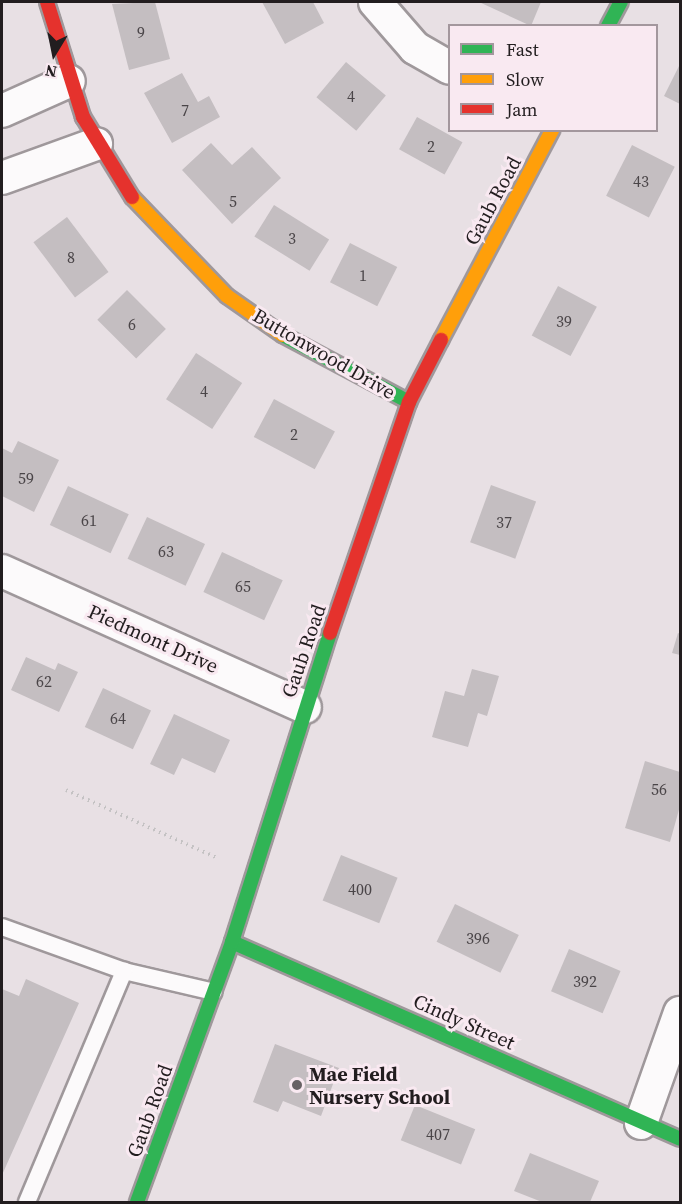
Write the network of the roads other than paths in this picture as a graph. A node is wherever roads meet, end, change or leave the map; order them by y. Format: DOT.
graph roads {
  1 [pos="47,2"];
  2 [pos="375,2"];
  3 [pos="621,2"];
  4 [pos="609,24"];
  5 [pos="448,67"];
  6 [pos="69,81"];
  7 [pos="2,111"];
  8 [pos="551,132"];
  9 [pos="96,144"];
  10 [pos="2,178"];
  11 [pos="409,402"];
  12 [pos="2,571"];
  13 [pos="305,707"];
  14 [pos="2,927"];
  15 [pos="232,942"];
  16 [pos="124,971"];
  17 [pos="214,992"];
  18 [pos="681,1013"];
  19 [pos="641,1123"];
  20 [pos="681,1139"];
  21 [pos="27,1203"];
  22 [pos="137,1203"];
  1 -- 6 [label="street, Buttonwood Drive"];
  2 -- 5 [label="street"];
  3 -- 4 [label="street"];
  6 -- 7 [label="street"];
  6 -- 9 [label="street, Buttonwood Drive"];
  8 -- 11 [label="street, Gaub Road"];
  9 -- 10 [label="street"];
  9 -- 11 [label="street, Buttonwood Drive"];
  11 -- 13 [label="street, Gaub Road"];
  12 -- 13 [label="street, Piedmont Drive"];
  13 -- 15 [label="street, Gaub Road"];
  14 -- 16 [label="lane"];
  15 -- 17 [label="street, Gaub Road"];
  15 -- 19 [label="street, Cindy Street"];
  16 -- 17 [label="lane"];
  16 -- 21 [label="lane"];
  17 -- 22 [label="street, Gaub Road"];
  18 -- 19 [label="street"];
  19 -- 20 [label="street, Cindy Street"];
}
